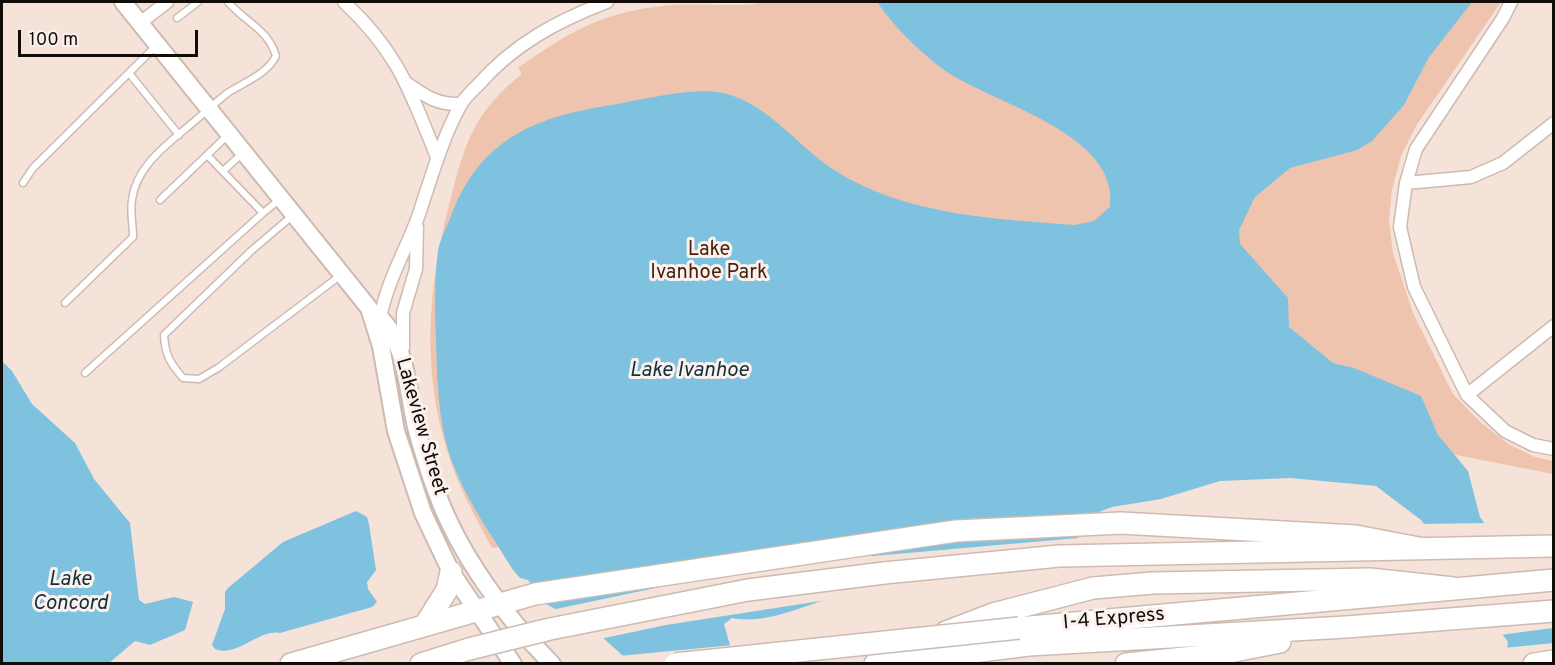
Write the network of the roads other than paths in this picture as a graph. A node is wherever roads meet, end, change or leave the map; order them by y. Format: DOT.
graph roads {
  1 [pos="123,2"];
  2 [pos="167,2"];
  3 [pos="198,2"];
  4 [pos="228,2"];
  5 [pos="344,2"];
  6 [pos="607,2"];
  7 [pos="1511,2"];
  8 [pos="177,18"];
  9 [pos="140,23"];
  10 [pos="158,45"];
  11 [pos="129,73"];
  12 [pos="407,82"];
  13 [pos="461,104"];
  14 [pos="209,109"];
  15 [pos="1554,123"];
  16 [pos="230,134"];
  17 [pos="179,135"];
  18 [pos="244,152"];
  19 [pos="207,155"];
  20 [pos="437,157"];
  21 [pos="223,171"];
  22 [pos="23,183"];
  23 [pos="1406,183"];
  24 [pos="282,198"];
  25 [pos="160,200"];
  26 [pos="262,213"];
  27 [pos="295,214"];
  28 [pos="418,216"];
  29 [pos="343,274"];
  30 [pos="65,303"];
  31 [pos="375,313"];
  32 [pos="1554,326"];
  33 [pos="85,374"];
  34 [pos="406,375"];
  35 [pos="1467,395"];
  36 [pos="1554,449"];
  37 [pos="1543,547"];
  38 [pos="1424,549"];
  39 [pos="451,572"];
  40 [pos="1554,580"];
  41 [pos="1453,588"];
  42 [pos="501,604"];
  43 [pos="476,610"];
  44 [pos="1554,610"];
  45 [pos="425,625"];
  46 [pos="1354,626"];
  47 [pos="1024,637"];
  48 [pos="1553,662"];
  49 [pos="291,663"];
  50 [pos="421,663"];
  51 [pos="513,663"];
  52 [pos="552,663"];
  53 [pos="675,663"];
  54 [pos="868,663"];
  55 [pos="875,663"];
  56 [pos="1126,663"];
  57 [pos="1534,663"];
  1 -- 9 [label="street, Lakeview Street"];
  2 -- 9 [label="street"];
  3 -- 8 [label="lane"];
  4 -- 14 [label="lane"];
  5 -- 12 [label="street"];
  6 -- 13 [label="street"];
  7 -- 23 [label="street"];
  9 -- 10 [label="street, Lakeview Street"];
  10 -- 11 [label="lane"];
  10 -- 14 [label="street, Lakeview Street"];
  11 -- 17 [label="lane"];
  11 -- 22 [label="lane"];
  12 -- 13 [label="street"];
  12 -- 20 [label="street"];
  13 -- 20 [label="street"];
  14 -- 16 [label="street, Lakeview Street"];
  14 -- 17 [label="lane"];
  15 -- 23 [label="street"];
  16 -- 18 [label="street, Lakeview Street"];
  16 -- 19 [label="lane"];
  17 -- 30 [label="lane"];
  18 -- 21 [label="lane"];
  18 -- 24 [label="street, Lakeview Street"];
  19 -- 21 [label="lane"];
  19 -- 25 [label="lane"];
  20 -- 28 [label="street"];
  21 -- 26 [label="lane"];
  23 -- 35 [label="street"];
  24 -- 26 [label="lane"];
  24 -- 27 [label="street, Lakeview Street"];
  26 -- 33 [label="lane"];
  27 -- 29 [label="street, Lakeview Street"];
  27 -- 29 [label="lane"];
  28 -- 31 [label="street"];
  28 -- 34 [label="street"];
  29 -- 31 [label="street, Lakeview Street"];
  31 -- 34 [label="street, Lakeview Street"];
  31 -- 39 [label="street, Lakeview Street"];
  32 -- 35 [label="street"];
  34 -- 42 [label="street, Lakeview Street"];
  35 -- 36 [label="street"];
  37 -- 38 [label="highway"];
  38 -- 42 [label="highway"];
  38 -- 50 [label="highway, bridge"];
  39 -- 43 [label="street, Lakeview Street"];
  39 -- 45 [label="highway"];
  40 -- 41 [label="highway, I-4 Express"];
  41 -- 47 [label="highway, I-4 Express"];
  41 -- 54 [label="highway"];
  42 -- 43 [label="highway"];
  42 -- 52 [label="street, Lakeview Street"];
  43 -- 45 [label="highway"];
  43 -- 51 [label="street, Lakeview Street"];
  44 -- 46 [label="highway, I-4 Express"];
  45 -- 49 [label="highway"];
  46 -- 47 [label="highway, I-4 Express"];
  46 -- 56 [label="highway"];
  47 -- 53 [label="highway, I-4 Express, bridge"];
  47 -- 55 [label="highway, I-4 Express"];
  48 -- 57 [label="highway"];
}
